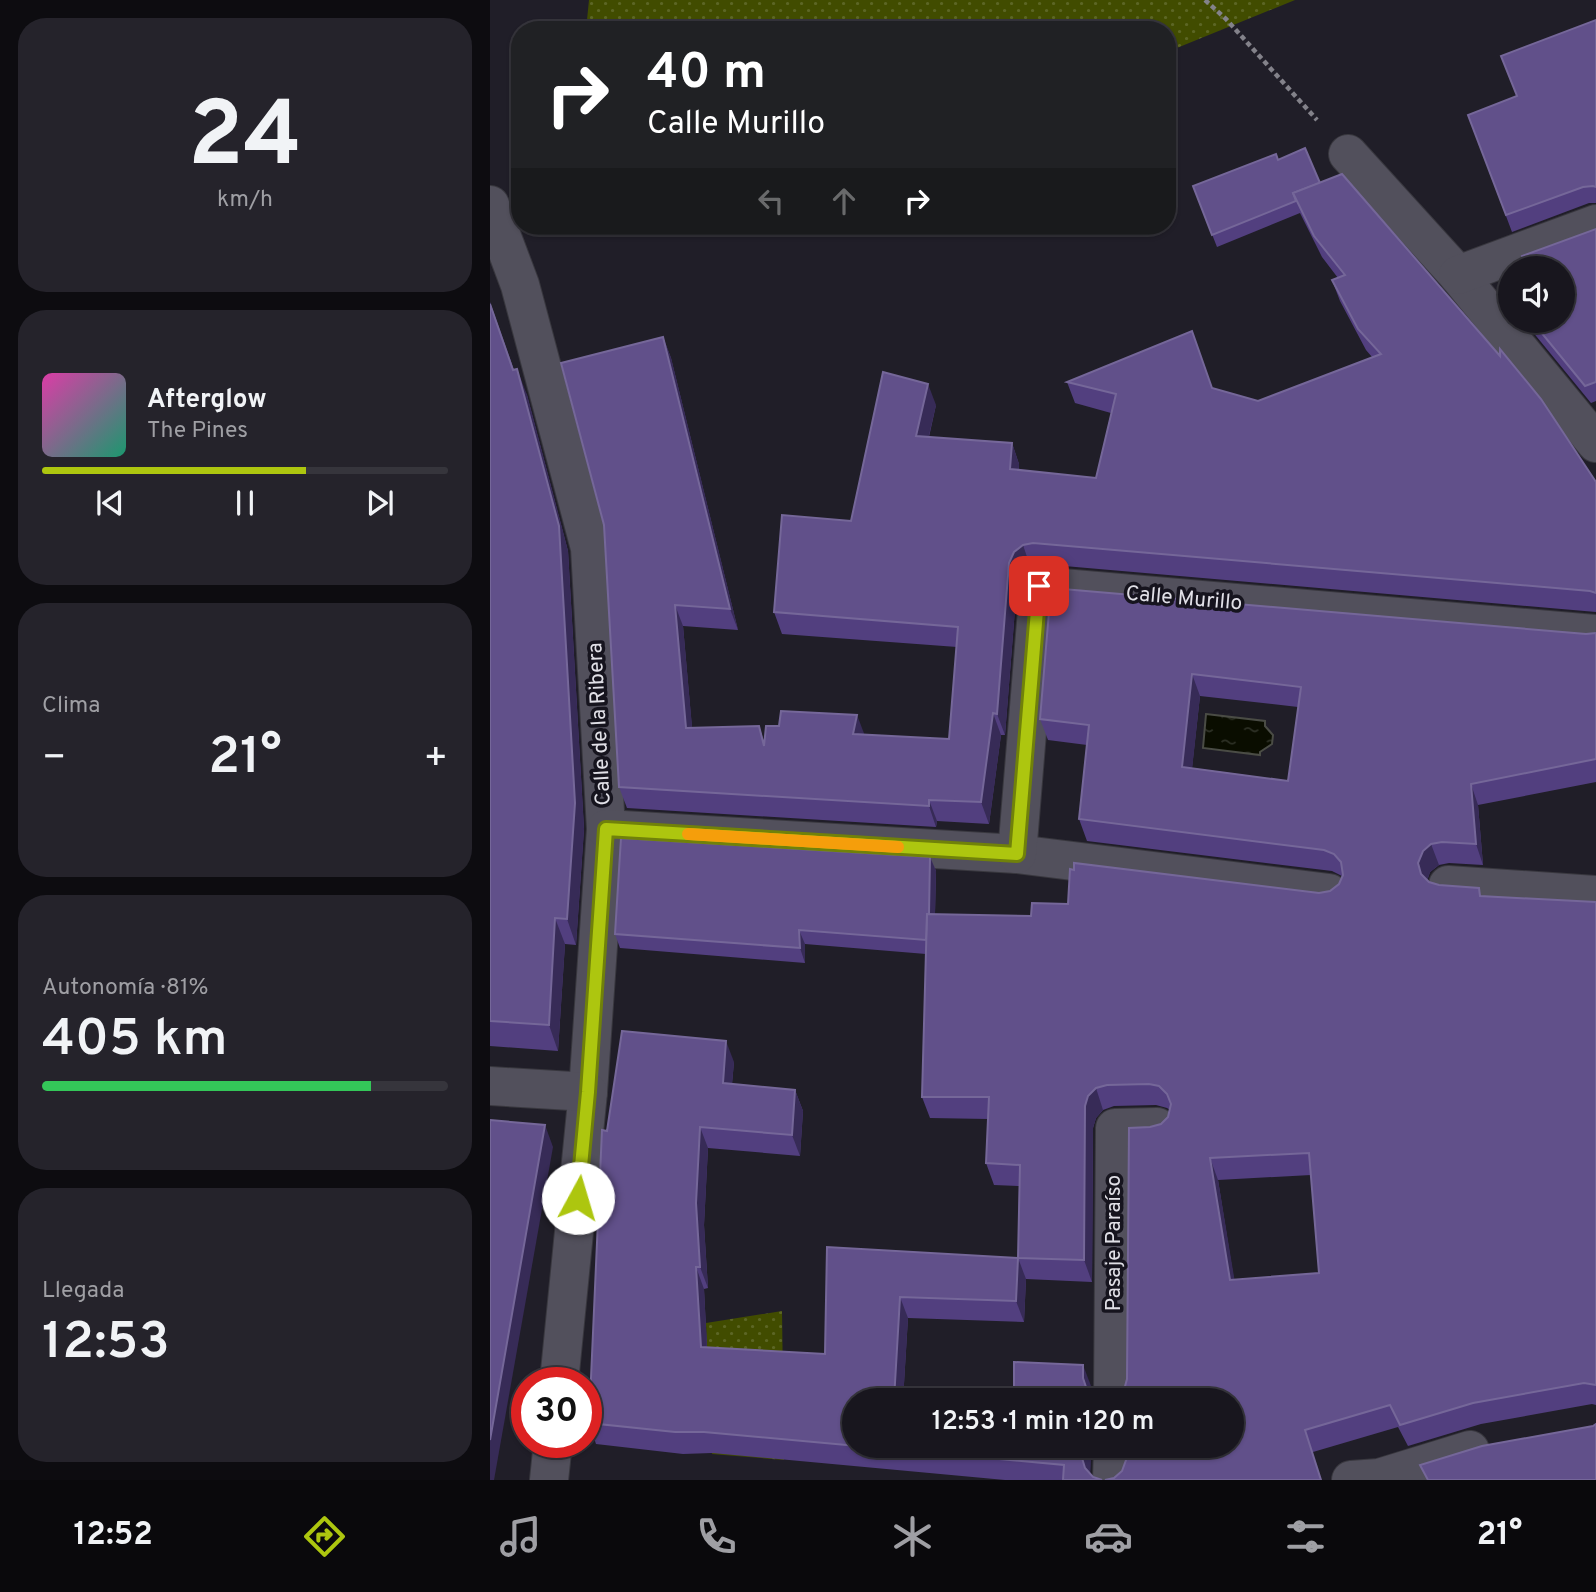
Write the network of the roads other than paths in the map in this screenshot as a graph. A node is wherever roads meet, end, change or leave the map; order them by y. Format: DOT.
graph roads {
  1 [pos="1348,154"];
  2 [pos="490,205"];
  3 [pos="1596,224"];
  4 [pos="1458,275"];
  5 [pos="1596,443"];
  6 [pos="1596,634"];
  7 [pos="606,829"];
  8 [pos="1017,854"];
  9 [pos="1448,885"];
  10 [pos="1329,893"];
  11 [pos="1596,895"];
  12 [pos="490,1086"];
  13 [pos="588,1092"];
  14 [pos="1157,1127"];
  15 [pos="560,1367"];
  16 [pos="1113,1388"];
  17 [pos="1509,1441"];
  18 [pos="551,1458"];
  19 [pos="1113,1458"];
  20 [pos="549,1480"];
  21 [pos="1112,1480"];
  22 [pos="1351,1480"];
  1 -- 4 [label="street"];
  2 -- 7 [label="street, Calle de la Ribera"];
  3 -- 4 [label="street"];
  4 -- 5 [label="street"];
  6 -- 8 [label="street, Calle Murillo"];
  7 -- 8 [label="street"];
  7 -- 13 [label="street, Calle de la Ribera"];
  8 -- 10 [label="street"];
  9 -- 11 [label="street"];
  12 -- 13 [label="street"];
  13 -- 15 [label="street, Calle de la Ribera"];
  14 -- 16 [label="street, Pasaje Paraíso"];
  17 -- 22 [label="street"];
  18 -- 20 [label="street"];
  19 -- 21 [label="street"];
}
